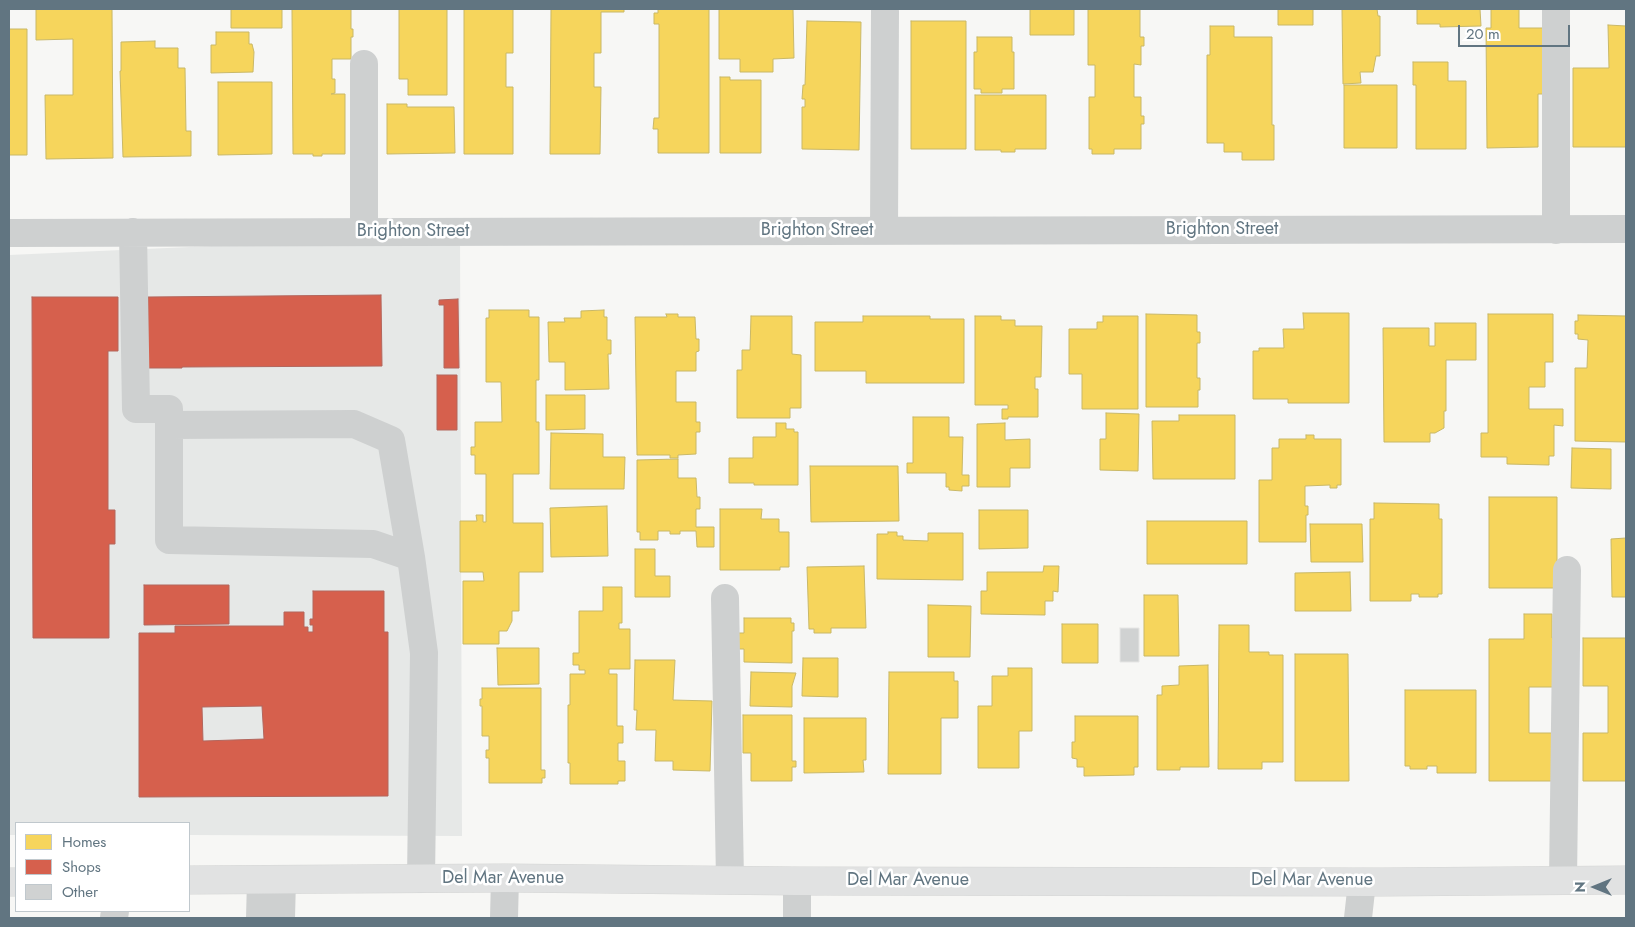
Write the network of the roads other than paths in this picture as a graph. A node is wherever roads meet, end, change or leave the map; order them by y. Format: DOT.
graph roads {
  1 [pos="1556,9"];
  2 [pos="885,11"];
  3 [pos="364,64"];
  4 [pos="1556,230"];
  5 [pos="1626,230"];
  6 [pos="884,231"];
  7 [pos="133,232"];
  8 [pos="364,232"];
  9 [pos="9,233"];
  10 [pos="169,425"];
  11 [pos="411,557"];
  12 [pos="1567,570"];
  13 [pos="725,598"];
  14 [pos="505,878"];
  15 [pos="421,879"];
  16 [pos="190,880"];
  17 [pos="271,880"];
  18 [pos="730,880"];
  19 [pos="1563,880"];
  20 [pos="1626,880"];
  21 [pos="797,881"];
  22 [pos="1362,882"];
  23 [pos="260,918"];
  24 [pos="281,918"];
  25 [pos="504,918"];
  26 [pos="797,918"];
  27 [pos="1358,918"];
  1 -- 4 [label="street"];
  2 -- 6 [label="street"];
  3 -- 8 [label="street"];
  4 -- 5 [label="street, Brighton Street"];
  4 -- 6 [label="street, Brighton Street"];
  6 -- 8 [label="street, Brighton Street"];
  7 -- 8 [label="street, Brighton Street"];
  7 -- 9 [label="street, Brighton Street"];
  7 -- 10 [label="street"];
  10 -- 11 [label="street"];
  10 -- 11 [label="street"];
  11 -- 15 [label="street"];
  12 -- 19 [label="street"];
  13 -- 18 [label="street"];
  14 -- 15 [label="main road, Del Mar Avenue"];
  14 -- 18 [label="main road, Del Mar Avenue"];
  14 -- 25 [label="street"];
  15 -- 17 [label="main road, Del Mar Avenue"];
  16 -- 17 [label="main road, Del Mar Avenue"];
  17 -- 23 [label="street"];
  17 -- 24 [label="street"];
  18 -- 21 [label="main road, Del Mar Avenue"];
  19 -- 20 [label="main road, Del Mar Avenue"];
  19 -- 22 [label="main road, Del Mar Avenue"];
  21 -- 22 [label="main road, Del Mar Avenue"];
  21 -- 26 [label="street"];
  22 -- 27 [label="street"];
}
